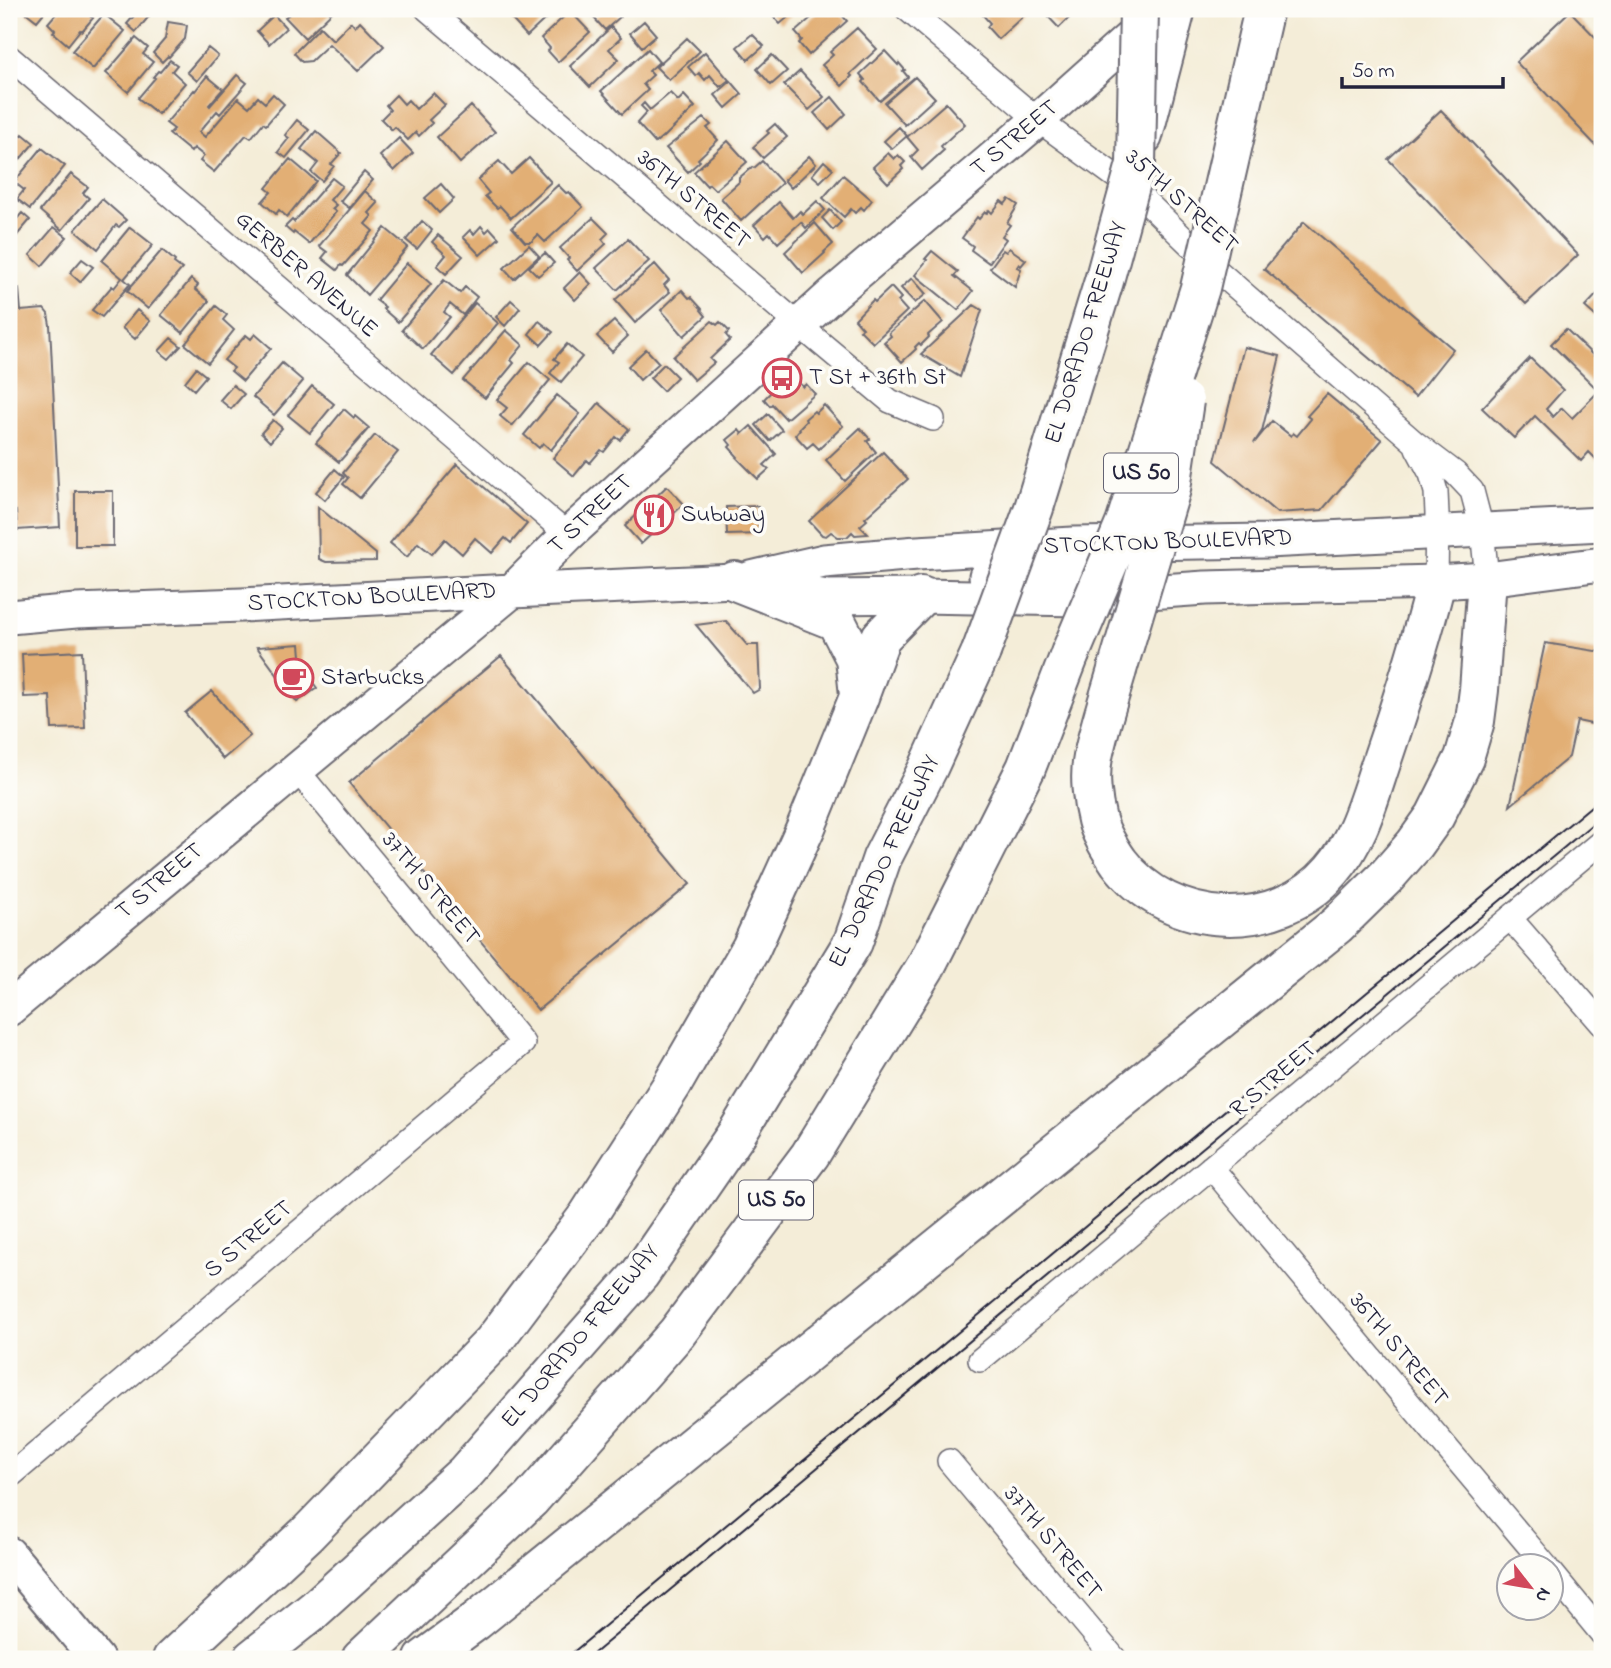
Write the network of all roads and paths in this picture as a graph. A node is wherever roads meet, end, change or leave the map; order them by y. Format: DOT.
graph roads {
  1 [pos="428,9"];
  2 [pos="907,9"];
  3 [pos="1139,9"];
  4 [pos="1163,9"];
  5 [pos="1175,9"];
  6 [pos="1264,9"];
  7 [pos="9,57"];
  8 [pos="1038,120"];
  9 [pos="1136,163"];
  10 [pos="1200,288"];
  11 [pos="799,325"];
  12 [pos="933,419"];
  13 [pos="1414,442"];
  14 [pos="1602,524"];
  15 [pos="1482,529"];
  16 [pos="1436,533"];
  17 [pos="568,535"];
  18 [pos="1267,541"];
  19 [pos="1602,564"];
  20 [pos="1487,579"];
  21 [pos="736,581"];
  22 [pos="1436,582"];
  23 [pos="512,591"];
  24 [pos="921,596"];
  25 [pos="9,617"];
  26 [pos="859,696"];
  27 [pos="296,769"];
  28 [pos="1602,841"];
  29 [pos="1510,919"];
  30 [pos="9,1009"];
  31 [pos="1602,1024"];
  32 [pos="523,1043"];
  33 [pos="1210,1167"];
  34 [pos="980,1360"];
  35 [pos="949,1461"];
  36 [pos="9,1477"];
  37 [pos="1534,1552"];
  38 [pos="9,1554"];
  39 [pos="1566,1590"];
  40 [pos="1602,1633"];
  41 [pos="97,1659"];
  42 [pos="172,1659"];
  43 [pos="252,1659"];
  44 [pos="361,1659"];
  45 [pos="424,1659"];
  46 [pos="1115,1659"];
  1 -- 11 [label="street, 36TH STREET"];
  2 -- 8 [label="street, 35TH STREET"];
  3 -- 9 [label="highway, bridge"];
  4 -- 8 [label="main road, T STREET"];
  5 -- 9 [label="highway, EL DORADO FREEWAY / US 50, bridge"];
  6 -- 10 [label="highway, US 50, bridge"];
  7 -- 17 [label="street, GERBER AVENUE"];
  8 -- 11 [label="main road, T STREET"];
  8 -- 13 [label="street, 35TH STREET"];
  9 -- 43 [label="highway, EL DORADO FREEWAY / US 50, bridge"];
  10 -- 22 [label="highway, bridge"];
  10 -- 44 [label="highway, US 50, bridge"];
  11 -- 12 [label="street, 36TH STREET"];
  11 -- 17 [label="main road, T STREET"];
  13 -- 15 [label="street, 35TH STREET"];
  13 -- 16 [label="street, 35TH STREET"];
  14 -- 15 [label="main road, STOCKTON BOULEVARD"];
  15 -- 16 [label="main road, STOCKTON BOULEVARD"];
  15 -- 20 [label="street, 35TH STREET"];
  16 -- 18 [label="main road, STOCKTON BOULEVARD"];
  16 -- 22 [label="street, 35TH STREET"];
  17 -- 23 [label="main road, T STREET"];
  18 -- 21 [label="main road, STOCKTON BOULEVARD"];
  18 -- 24 [label="main road"];
  19 -- 20 [label="main road, STOCKTON BOULEVARD"];
  20 -- 22 [label="main road, STOCKTON BOULEVARD"];
  20 -- 45 [label="highway"];
  21 -- 23 [label="main road, STOCKTON BOULEVARD"];
  21 -- 24 [label="main road, STOCKTON BOULEVARD"];
  21 -- 26 [label="highway"];
  22 -- 24 [label="main road, STOCKTON BOULEVARD"];
  23 -- 25 [label="main road, STOCKTON BOULEVARD"];
  23 -- 27 [label="main road, T STREET"];
  24 -- 26 [label="highway"];
  26 -- 42 [label="highway"];
  27 -- 30 [label="main road, T STREET"];
  27 -- 32 [label="street, 37TH STREET"];
  28 -- 29 [label="street, R STREET"];
  29 -- 31 [label="street"];
  29 -- 33 [label="street, R STREET"];
  32 -- 36 [label="street, S STREET"];
  33 -- 34 [label="street, R STREET"];
  33 -- 37 [label="street, 36TH STREET"];
  35 -- 46 [label="street, 37TH STREET"];
  38 -- 41 [label="main road"];
  39 -- 40 [label="street"];
}
